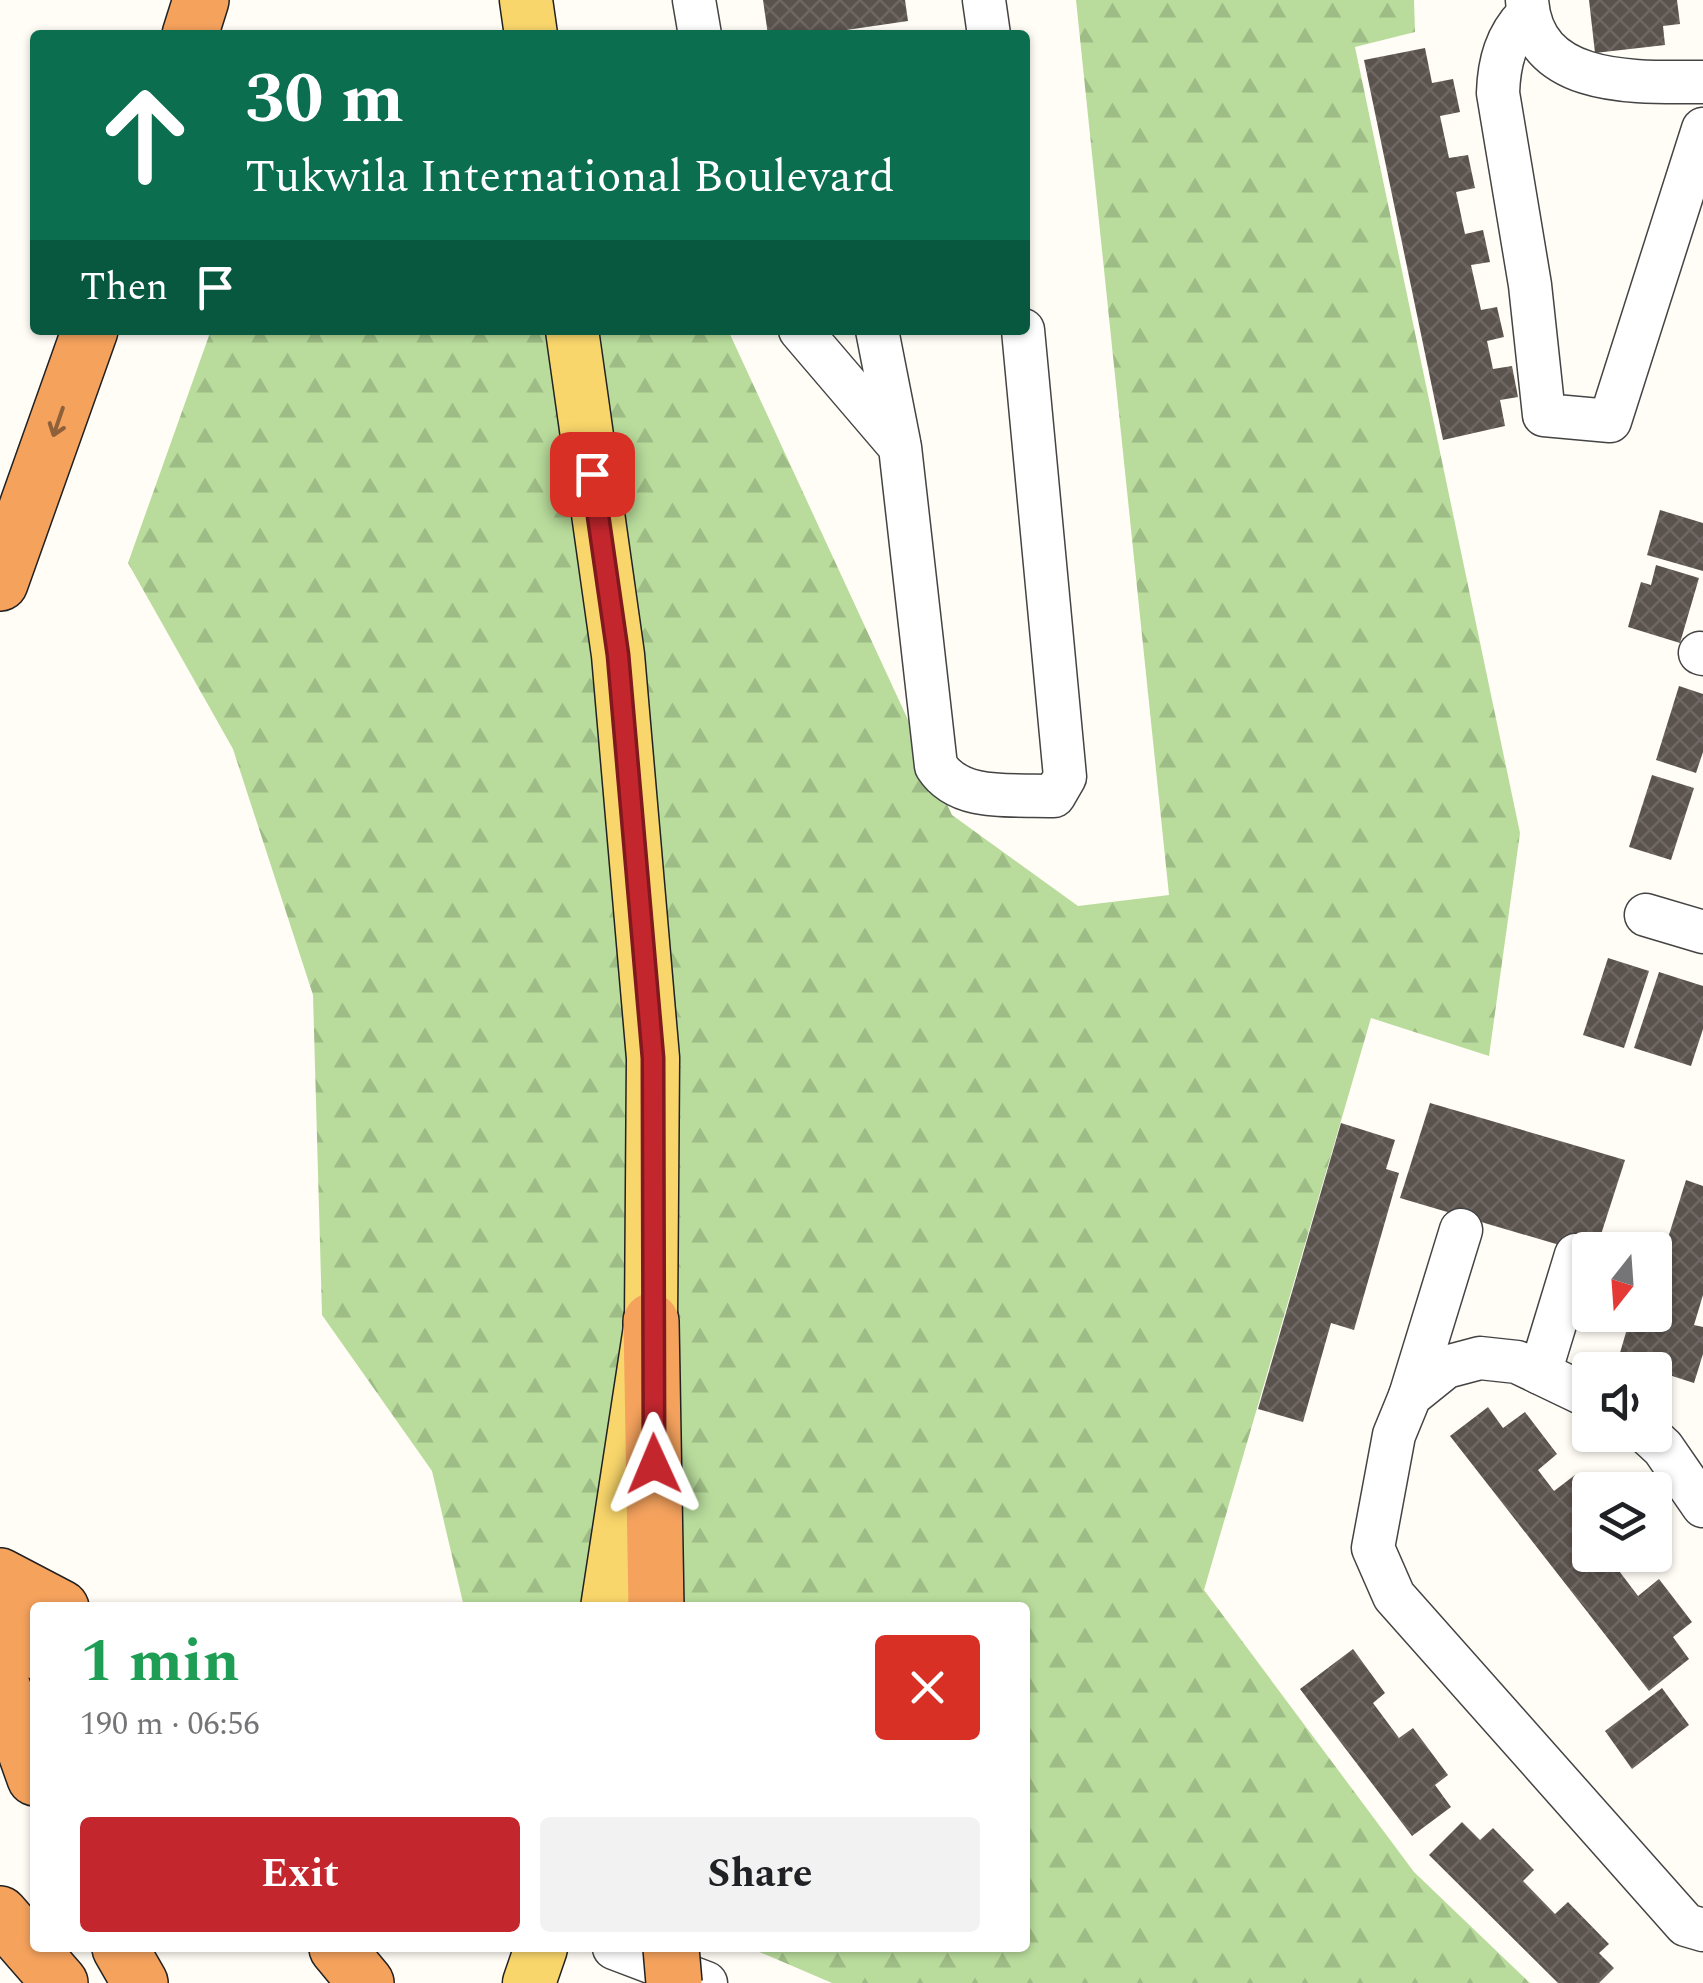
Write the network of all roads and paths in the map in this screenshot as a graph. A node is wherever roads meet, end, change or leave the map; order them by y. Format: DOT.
graph roads {
  1 [pos="202,0"];
  2 [pos="526,0"];
  3 [pos="694,0"];
  4 [pos="984,0"];
  5 [pos="1528,7"];
  6 [pos="192,30"];
  7 [pos="530,30"];
  8 [pos="699,30"];
  9 [pos="989,30"];
  10 [pos="1703,82"];
  11 [pos="1703,129"];
  12 [pos="88,335"];
  13 [pos="573,335"];
  14 [pos="804,335"];
  15 [pos="879,335"];
  16 [pos="1023,335"];
  17 [pos="900,447"];
  18 [pos="0,583"];
  19 [pos="1646,915"];
  20 [pos="1703,932"];
  21 [pos="1460,1230"];
  22 [pos="1572,1268"];
  23 [pos="651,1321"];
  24 [pos="1540,1373"];
  25 [pos="1572,1388"];
  26 [pos="1410,1396"];
  27 [pos="1668,1452"];
  28 [pos="1699,1485"];
  29 [pos="0,1576"];
  30 [pos="50,1602"];
  31 [pos="608,1602"];
  32 [pos="656,1602"];
  33 [pos="0,1624"];
  34 [pos="30,1647"];
  35 [pos="0,1680"];
  36 [pos="30,1764"];
  37 [pos="0,1914"];
  38 [pos="1703,1930"];
  39 [pos="30,1948"];
  40 [pos="33,1952"];
  41 [pos="122,1952"];
  42 [pos="340,1952"];
  43 [pos="540,1952"];
  44 [pos="625,1952"];
  45 [pos="671,1952"];
  46 [pos="60,1983"];
  47 [pos="140,1983"];
  48 [pos="366,1983"];
  49 [pos="529,1983"];
  50 [pos="674,1983"];
  51 [pos="706,1983"];
  1 -- 6 [label="highway"];
  2 -- 7 [label="main road"];
  3 -- 8 [label="street"];
  4 -- 9 [label="street"];
  5 -- 10 [label="street"];
  5 -- 11 [label="street"];
  12 -- 18 [label="highway, one-way"];
  13 -- 23 [label="main road"];
  14 -- 17 [label="street"];
  15 -- 17 [label="street"];
  16 -- 17 [label="street"];
  19 -- 20 [label="street"];
  21 -- 26 [label="street"];
  22 -- 24 [label="street"];
  23 -- 31 [label="main road"];
  23 -- 32 [label="highway"];
  24 -- 25 [label="street"];
  24 -- 26 [label="street"];
  26 -- 38 [label="street"];
  27 -- 28 [label="street"];
  29 -- 30 [label="highway"];
  33 -- 34 [label="highway"];
  35 -- 36 [label="highway"];
  37 -- 39 [label="highway"];
  40 -- 46 [label="highway"];
  41 -- 47 [label="highway"];
  42 -- 48 [label="highway"];
  43 -- 49 [label="main road"];
  44 -- 51 [label="street"];
  45 -- 50 [label="highway, bridge"];
}
